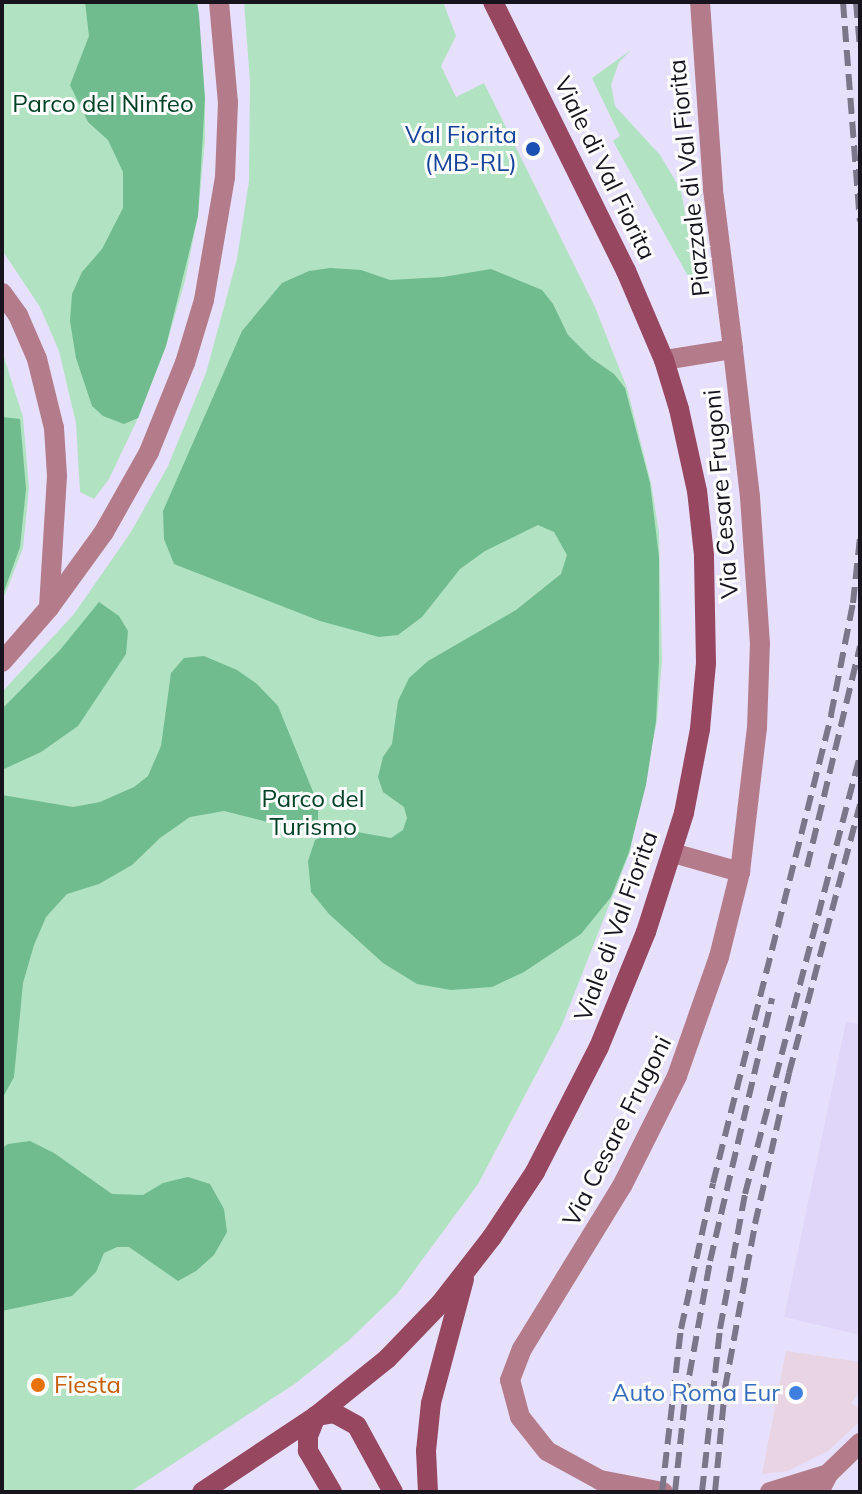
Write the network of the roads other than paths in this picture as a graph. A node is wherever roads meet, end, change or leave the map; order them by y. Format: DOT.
graph roads {
  1 [pos="219,2"];
  2 [pos="493,2"];
  3 [pos="700,2"];
  4 [pos="2,293"];
  5 [pos="733,349"];
  6 [pos="664,360"];
  7 [pos="49,608"];
  8 [pos="2,662"];
  9 [pos="673,853"];
  10 [pos="740,872"];
  11 [pos="466,1271"];
  12 [pos="316,1416"];
  13 [pos="860,1443"];
  14 [pos="824,1483"];
  15 [pos="202,1492"];
  16 [pos="332,1492"];
  17 [pos="393,1492"];
  18 [pos="428,1492"];
  19 [pos="663,1492"];
  20 [pos="770,1492"];
  1 -- 7 [label="street"];
  2 -- 6 [label="main road, Viale di Val Fiorita"];
  3 -- 5 [label="street, Piazzale di Val Fiorita"];
  4 -- 7 [label="street"];
  5 -- 6 [label="street"];
  5 -- 10 [label="street, Via Cesare Frugoni"];
  6 -- 9 [label="main road, Viale di Val Fiorita"];
  7 -- 8 [label="street"];
  9 -- 10 [label="street"];
  9 -- 11 [label="main road, Viale di Val Fiorita"];
  10 -- 19 [label="street, Via Cesare Frugoni"];
  11 -- 12 [label="main road, Viale di Val Fiorita"];
  11 -- 18 [label="main road"];
  12 -- 15 [label="main road, Viale di Val Fiorita"];
  12 -- 16 [label="main road"];
  12 -- 17 [label="main road"];
  13 -- 14 [label="street"];
  14 -- 20 [label="street"];
}
